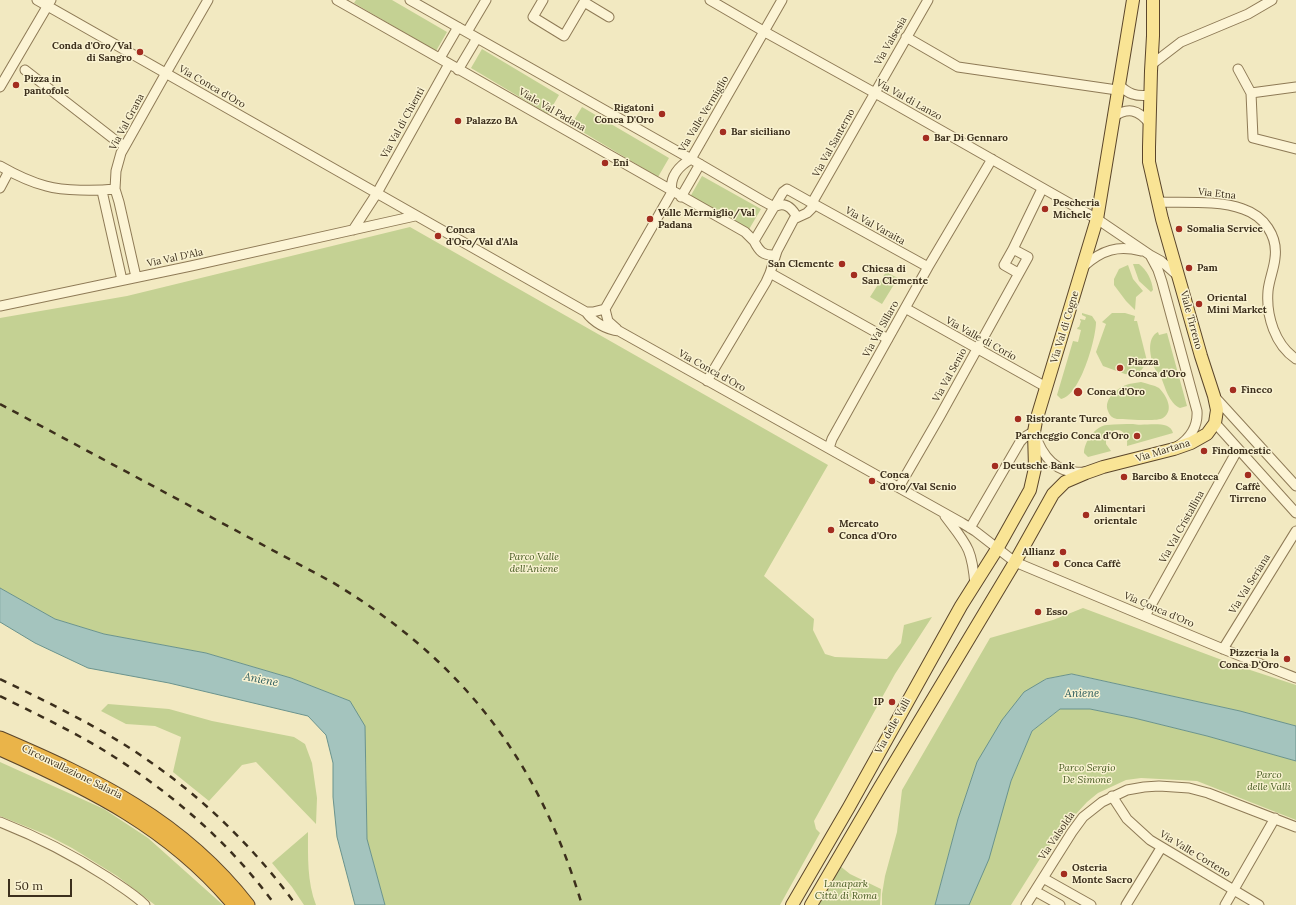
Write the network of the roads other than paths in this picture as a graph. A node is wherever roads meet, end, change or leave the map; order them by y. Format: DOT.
graph roads {
  1 [pos="37,0"];
  2 [pos="208,0"];
  3 [pos="337,0"];
  4 [pos="410,0"];
  5 [pos="486,0"];
  6 [pos="543,0"];
  7 [pos="710,0"];
  8 [pos="782,0"];
  9 [pos="928,0"];
  10 [pos="1133,0"];
  11 [pos="1153,0"];
  12 [pos="1272,0"];
  13 [pos="50,3"];
  14 [pos="609,17"];
  15 [pos="458,27"];
  16 [pos="467,32"];
  17 [pos="765,32"];
  18 [pos="906,37"];
  19 [pos="477,38"];
  20 [pos="440,58"];
  21 [pos="449,64"];
  22 [pos="1151,65"];
  23 [pos="1238,69"];
  24 [pos="25,70"];
  25 [pos="458,70"];
  26 [pos="166,73"];
  27 [pos="0,87"];
  28 [pos="1118,87"];
  29 [pos="1296,87"];
  30 [pos="874,93"];
  31 [pos="1251,93"];
  32 [pos="1150,95"];
  33 [pos="1113,117"];
  34 [pos="1150,124"];
  35 [pos="125,146"];
  36 [pos="1296,149"];
  37 [pos="691,159"];
  38 [pos="992,159"];
  39 [pos="700,164"];
  40 [pos="0,166"];
  41 [pos="9,171"];
  42 [pos="0,188"];
  43 [pos="115,189"];
  44 [pos="1042,189"];
  45 [pos="102,191"];
  46 [pos="672,192"];
  47 [pos="377,193"];
  48 [pos="681,197"];
  49 [pos="1158,202"];
  50 [pos="812,203"];
  51 [pos="774,207"];
  52 [pos="415,216"];
  53 [pos="797,217"];
  54 [pos="1097,219"];
  55 [pos="354,230"];
  56 [pos="754,241"];
  57 [pos="1013,248"];
  58 [pos="1148,254"];
  59 [pos="775,256"];
  60 [pos="1084,266"];
  61 [pos="928,267"];
  62 [pos="770,273"];
  63 [pos="1018,273"];
  64 [pos="136,277"];
  65 [pos="1179,277"];
  66 [pos="122,280"];
  67 [pos="0,306"];
  68 [pos="905,308"];
  69 [pos="605,309"];
  70 [pos="586,312"];
  71 [pos="619,331"];
  72 [pos="888,338"];
  73 [pos="977,349"];
  74 [pos="1296,359"];
  75 [pos="707,381"];
  76 [pos="1046,387"];
  77 [pos="1214,396"];
  78 [pos="1215,423"];
  79 [pos="1034,432"];
  80 [pos="829,448"];
  81 [pos="1174,449"];
  82 [pos="1238,449"];
  83 [pos="1103,467"];
  84 [pos="1296,486"];
  85 [pos="899,487"];
  86 [pos="1296,513"];
  87 [pos="943,514"];
  88 [pos="970,528"];
  89 [pos="1296,531"];
  90 [pos="997,549"];
  91 [pos="1015,562"];
  92 [pos="975,585"];
  93 [pos="1145,616"];
  94 [pos="1223,649"];
  95 [pos="1296,678"];
  96 [pos="0,738"];
  97 [pos="0,749"];
  98 [pos="1112,796"];
  99 [pos="1275,818"];
  100 [pos="0,822"];
  101 [pos="1296,827"];
  102 [pos="1161,848"];
  103 [pos="1043,878"];
  104 [pos="1234,890"];
  105 [pos="1035,891"];
  106 [pos="145,905"];
  107 [pos="234,905"];
  108 [pos="248,905"];
  109 [pos="792,905"];
  110 [pos="811,905"];
  111 [pos="1026,905"];
  112 [pos="1060,905"];
  113 [pos="1091,905"];
  114 [pos="1126,905"];
  115 [pos="1225,905"];
  116 [pos="1259,905"];
  1 -- 13 [label="street, Via Conca d'Oro"];
  2 -- 26 [label="street, Via Val Grana"];
  3 -- 20 [label="street, Viale Val Padana"];
  4 -- 15 [label="street"];
  5 -- 16 [label="street"];
  6 -- 14 [label="street"];
  7 -- 17 [label="street, Via Val di Lanzo"];
  8 -- 17 [label="street, Via Valle Vermiglio"];
  9 -- 18 [label="street, Via Valsesia"];
  10 -- 28 [label="main road"];
  11 -- 22 [label="main road, Viale Tirreno"];
  12 -- 22 [label="street"];
  13 -- 26 [label="street, Via Conca d'Oro"];
  13 -- 27 [label="street"];
  15 -- 16 [label="street"];
  15 -- 20 [label="street"];
  16 -- 19 [label="street"];
  17 -- 30 [label="street, Via Val di Lanzo"];
  17 -- 37 [label="street, Via Valle Vermiglio"];
  18 -- 28 [label="street"];
  18 -- 30 [label="street, Via Valsesia"];
  19 -- 25 [label="street"];
  19 -- 37 [label="street"];
  20 -- 21 [label="street, Viale Val Padana"];
  21 -- 25 [label="street, Viale Val Padana"];
  21 -- 47 [label="street, Via Val di Chienti"];
  22 -- 32 [label="main road, Viale Tirreno"];
  23 -- 31 [label="street"];
  24 -- 35 [label="street"];
  25 -- 46 [label="street, Viale Val Padana"];
  26 -- 35 [label="street, Via Val Grana"];
  26 -- 47 [label="street, Via Conca d'Oro"];
  28 -- 32 [label="street"];
  28 -- 33 [label="main road"];
  29 -- 31 [label="street"];
  30 -- 38 [label="street, Via Val di Lanzo"];
  30 -- 50 [label="street, Via Val Santerno"];
  31 -- 36 [label="street"];
  32 -- 34 [label="main road, Viale Tirreno"];
  33 -- 34 [label="street"];
  33 -- 54 [label="main road"];
  34 -- 49 [label="main road, Viale Tirreno"];
  35 -- 43 [label="street, Via Val Grana"];
  37 -- 39 [label="street"];
  37 -- 46 [label="street, Via Valle Vermiglio"];
  38 -- 44 [label="street, Via Val di Lanzo"];
  38 -- 61 [label="street, Via Val Sillaro"];
  39 -- 48 [label="street"];
  39 -- 51 [label="street"];
  40 -- 41 [label="street"];
  41 -- 42 [label="street"];
  41 -- 45 [label="street"];
  43 -- 45 [label="street"];
  43 -- 64 [label="street, Via Val Grana"];
  44 -- 54 [label="street, Via Val di Lanzo"];
  44 -- 57 [label="street"];
  45 -- 66 [label="street"];
  46 -- 48 [label="street, Viale Val Padana"];
  46 -- 69 [label="street, Via Valle Vermiglio"];
  47 -- 52 [label="street, Via Conca d'Oro"];
  47 -- 55 [label="street, Via Val di Chienti"];
  48 -- 56 [label="street, Viale Val Padana"];
  49 -- 65 [label="main road, Viale Tirreno"];
  49 -- 74 [label="street, Via Etna"];
  50 -- 51 [label="street, Via Val Varaita"];
  50 -- 53 [label="street, Via Val Santerno"];
  50 -- 61 [label="street, Via Val Varaita"];
  51 -- 53 [label="street"];
  51 -- 56 [label="street"];
  52 -- 55 [label="street, Via Val D'Ala"];
  52 -- 70 [label="street, Via Conca d'Oro"];
  53 -- 59 [label="street"];
  54 -- 58 [label="street, Via Val di Lanzo"];
  54 -- 60 [label="main road"];
  55 -- 64 [label="street, Via Val D'Ala"];
  56 -- 59 [label="street, Viale Val Padana"];
  57 -- 63 [label="street"];
  57 -- 63 [label="street, Via Val Senio"];
  58 -- 60 [label="street"];
  58 -- 65 [label="street, Via Val di Lanzo"];
  58 -- 81 [label="street, Viale Tirreno"];
  59 -- 62 [label="street"];
  60 -- 76 [label="main road, Via Val di Cogne"];
  61 -- 68 [label="street, Via Val Sillaro"];
  62 -- 72 [label="street"];
  62 -- 75 [label="street"];
  63 -- 73 [label="street, Via Val Senio"];
  64 -- 66 [label="street, Via Val D'Ala"];
  65 -- 77 [label="main road, Viale Tirreno"];
  66 -- 67 [label="street, Via Val D'Ala"];
  68 -- 72 [label="street, Via Val Sillaro"];
  68 -- 73 [label="street, Via Valle di Corio"];
  69 -- 70 [label="street"];
  69 -- 71 [label="street"];
  70 -- 71 [label="street, Via Conca d'Oro"];
  71 -- 75 [label="street, Via Conca d'Oro"];
  72 -- 80 [label="street, Via Val Sillaro"];
  73 -- 76 [label="street, Via Valle di Corio"];
  73 -- 85 [label="street, Via Val Senio"];
  75 -- 80 [label="street, Via Conca d'Oro"];
  76 -- 79 [label="main road"];
  77 -- 78 [label="main road"];
  77 -- 84 [label="street, Viale Tirreno"];
  78 -- 81 [label="main road, Via Martana"];
  78 -- 82 [label="street"];
  79 -- 83 [label="street"];
  79 -- 88 [label="street"];
  79 -- 90 [label="main road"];
  80 -- 85 [label="street, Via Conca d'Oro"];
  81 -- 83 [label="main road, Via Martana"];
  82 -- 86 [label="street"];
  82 -- 93 [label="street, Via Val Cristallina"];
  83 -- 91 [label="main road"];
  85 -- 87 [label="street, Via Conca d'Oro"];
  87 -- 88 [label="street, Via Conca d'Oro"];
  87 -- 92 [label="street"];
  88 -- 90 [label="street, Via Conca d'Oro"];
  89 -- 94 [label="street, Via Val Seriana"];
  90 -- 91 [label="street"];
  90 -- 92 [label="main road, Via delle Valli"];
  91 -- 93 [label="street, Via Conca d'Oro"];
  91 -- 110 [label="main road, Via delle Valli"];
  92 -- 109 [label="main road, Via delle Valli"];
  93 -- 94 [label="street, Via Conca d'Oro"];
  94 -- 95 [label="street, Via Conca d'Oro"];
  96 -- 108 [label="highway, Circonvallazione Salaria"];
  97 -- 107 [label="highway, Circonvallazione Salaria"];
  98 -- 99 [label="street, Via Valsolda"];
  98 -- 102 [label="street, Via Valle Corteno"];
  98 -- 103 [label="street, Via Valsolda"];
  99 -- 101 [label="street, Via Valsolda"];
  99 -- 104 [label="street"];
  100 -- 106 [label="street"];
  102 -- 104 [label="street, Via Valle Corteno"];
  102 -- 114 [label="street"];
  103 -- 105 [label="street, Via Valsolda"];
  103 -- 113 [label="street"];
  104 -- 115 [label="street"];
  104 -- 116 [label="street, Via Valle Corteno"];
  105 -- 111 [label="street, Via Valsolda"];
  105 -- 112 [label="street"];
}
